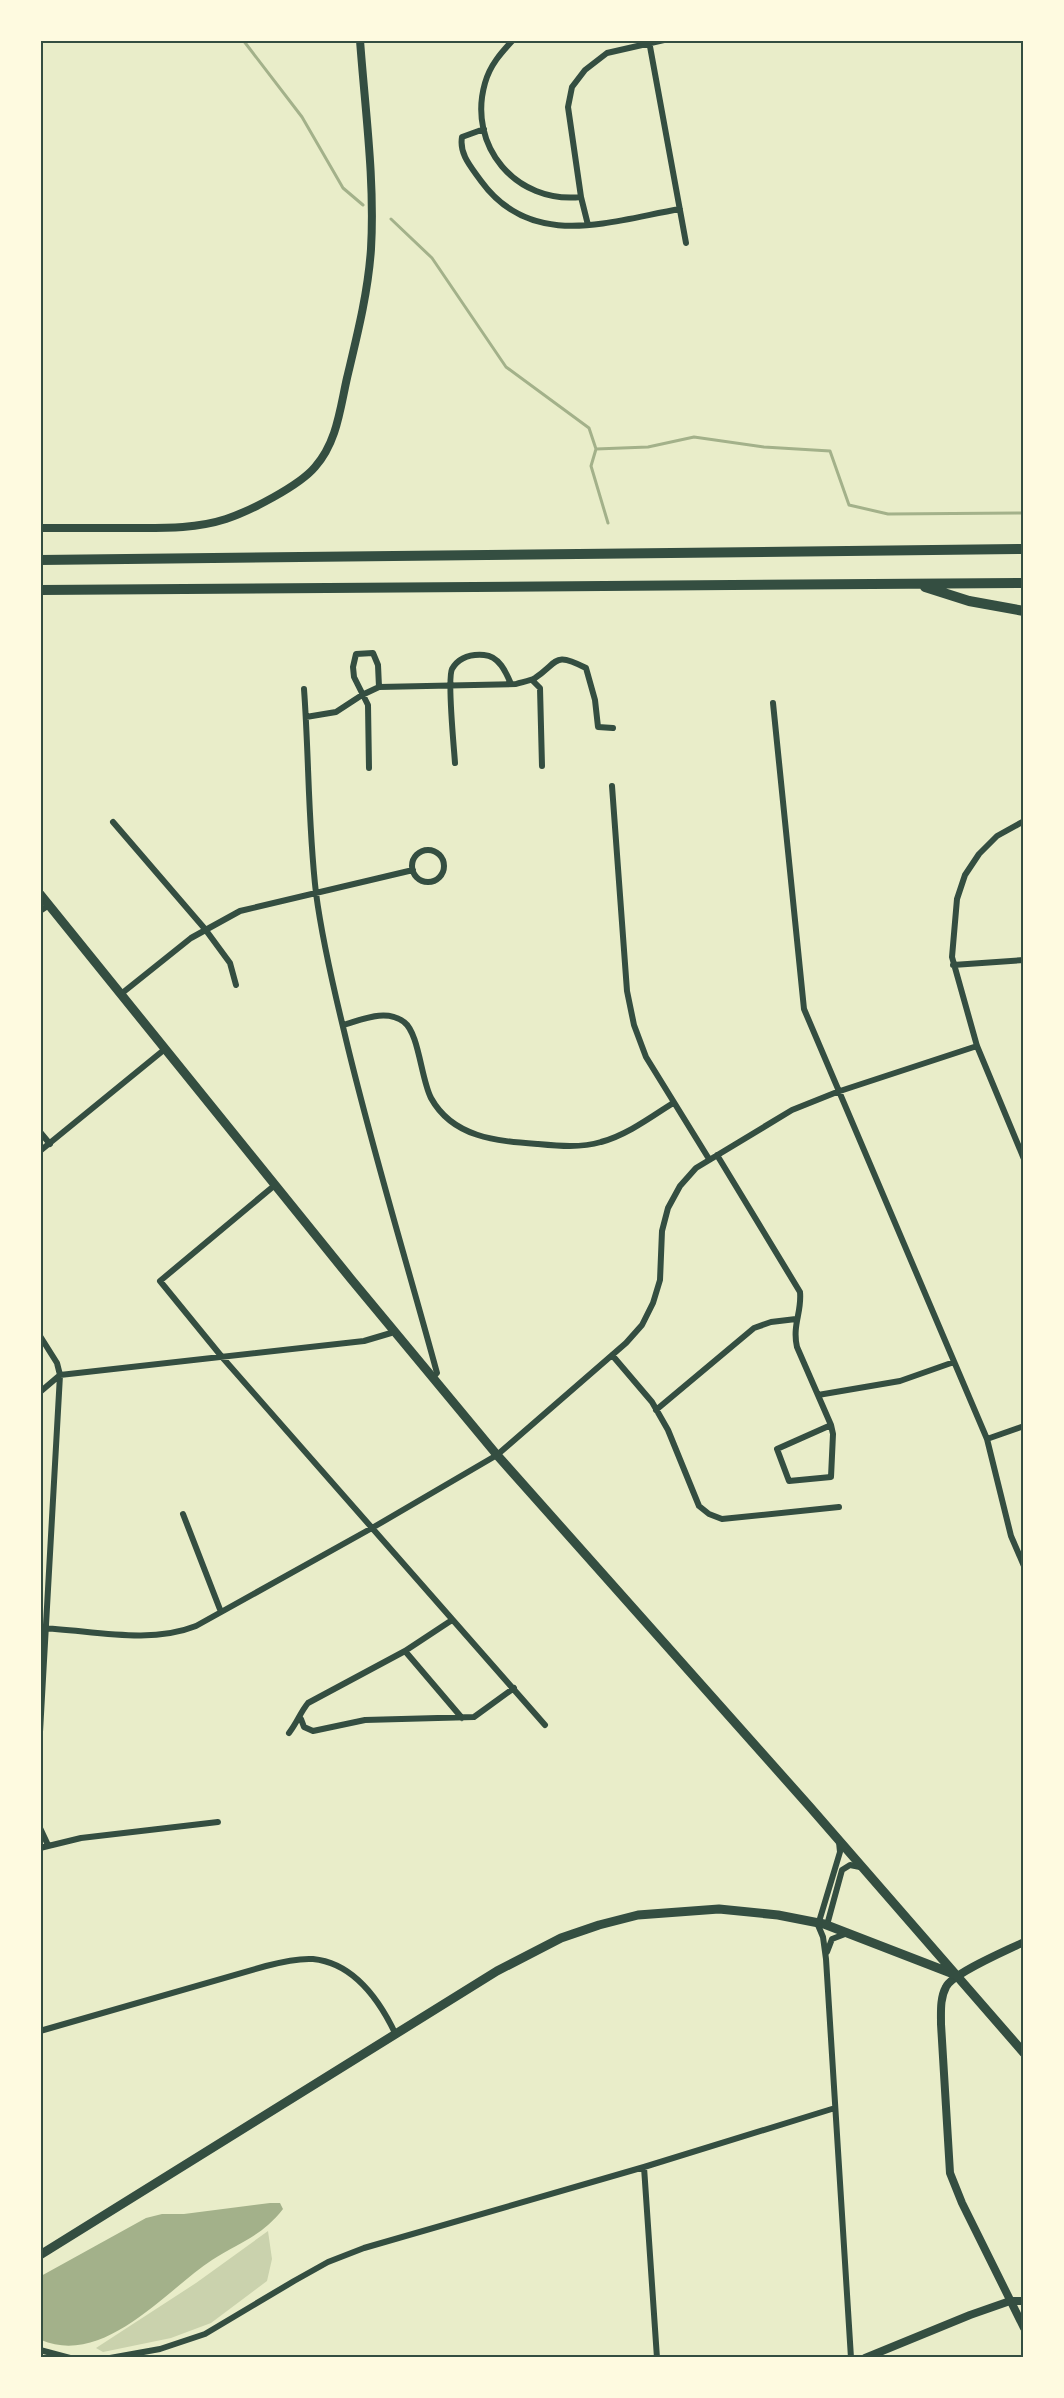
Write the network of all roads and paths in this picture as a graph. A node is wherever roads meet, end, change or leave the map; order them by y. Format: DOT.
graph roads {
  1 [pos="360,40"];
  2 [pos="500,40"];
  3 [pos="513,40"];
  4 [pos="664,40"];
  5 [pos="650,42"];
  6 [pos="506,48"];
  7 [pos="484,129"];
  8 [pos="581,197"];
  9 [pos="680,209"];
  10 [pos="588,225"];
  11 [pos="686,243"];
  12 [pos="40,528"];
  13 [pos="1023,549"];
  14 [pos="40,560"];
  15 [pos="1023,583"];
  16 [pos="913,584"];
  17 [pos="40,590"];
  18 [pos="1023,611"];
  19 [pos="532,680"];
  20 [pos="511,684"];
  21 [pos="451,685"];
  22 [pos="379,687"];
  23 [pos="304,689"];
  24 [pos="362,695"];
  25 [pos="773,703"];
  26 [pos="306,717"];
  27 [pos="613,728"];
  28 [pos="455,763"];
  29 [pos="542,766"];
  30 [pos="369,768"];
  31 [pos="612,786"];
  32 [pos="1023,821"];
  33 [pos="112,822"];
  34 [pos="412,870"];
  35 [pos="316,893"];
  36 [pos="40,894"];
  37 [pos="49,905"];
  38 [pos="40,911"];
  39 [pos="204,929"];
  40 [pos="1023,960"];
  41 [pos="953,965"];
  42 [pos="236,985"];
  43 [pos="121,994"];
  44 [pos="342,1025"];
  45 [pos="977,1046"];
  46 [pos="165,1049"];
  47 [pos="837,1092"];
  48 [pos="674,1103"];
  49 [pos="40,1132"];
  50 [pos="50,1144"];
  51 [pos="40,1151"];
  52 [pos="1022,1151"];
  53 [pos="717,1155"];
  54 [pos="709,1159"];
  55 [pos="1023,1159"];
  56 [pos="275,1185"];
  57 [pos="796,1319"];
  58 [pos="394,1330"];
  59 [pos="40,1336"];
  60 [pos="612,1355"];
  61 [pos="222,1357"];
  62 [pos="954,1362"];
  63 [pos="60,1375"];
  64 [pos="433,1377"];
  65 [pos="40,1392"];
  66 [pos="818,1395"];
  67 [pos="656,1410"];
  68 [pos="831,1425"];
  69 [pos="1023,1426"];
  70 [pos="987,1439"];
  71 [pos="497,1455"];
  72 [pos="839,1507"];
  73 [pos="183,1514"];
  74 [pos="372,1528"];
  75 [pos="1023,1566"];
  76 [pos="220,1612"];
  77 [pos="453,1620"];
  78 [pos="44,1628"];
  79 [pos="405,1650"];
  80 [pos="514,1688"];
  81 [pos="462,1718"];
  82 [pos="301,1719"];
  83 [pos="545,1725"];
  84 [pos="40,1732"];
  85 [pos="289,1733"];
  86 [pos="218,1822"];
  87 [pos="40,1828"];
  88 [pos="837,1838"];
  89 [pos="48,1845"];
  90 [pos="40,1848"];
  91 [pos="865,1870"];
  92 [pos="823,1924"];
  93 [pos="849,1933"];
  94 [pos="1023,1942"];
  95 [pos="826,1959"];
  96 [pos="958,1976"];
  97 [pos="40,2031"];
  98 [pos="396,2035"];
  99 [pos="1023,2053"];
  100 [pos="835,2108"];
  101 [pos="644,2167"];
  102 [pos="40,2254"];
  103 [pos="1010,2301"];
  104 [pos="1023,2301"];
  105 [pos="1023,2328"];
  106 [pos="40,2350"];
  107 [pos="70,2358"];
  108 [pos="110,2358"];
  109 [pos="657,2358"];
  110 [pos="851,2358"];
  111 [pos="865,2358"];
  1 -- 12 [label="street"];
  2 -- 6 [label="street"];
  3 -- 6 [label="street"];
  4 -- 5 [label="street"];
  5 -- 8 [label="street"];
  5 -- 9 [label="street"];
  6 -- 7 [label="street"];
  7 -- 8 [label="street"];
  7 -- 10 [label="street"];
  8 -- 10 [label="street"];
  9 -- 10 [label="street"];
  9 -- 11 [label="street"];
  13 -- 14 [label="highway"];
  15 -- 16 [label="highway"];
  16 -- 17 [label="highway"];
  16 -- 18 [label="highway"];
  19 -- 20 [label="street"];
  19 -- 27 [label="street"];
  19 -- 29 [label="street"];
  20 -- 21 [label="street"];
  20 -- 21 [label="street"];
  21 -- 22 [label="street"];
  21 -- 28 [label="street"];
  22 -- 24 [label="street"];
  22 -- 24 [label="street"];
  23 -- 26 [label="street"];
  24 -- 26 [label="street"];
  24 -- 30 [label="street"];
  25 -- 47 [label="street"];
  26 -- 35 [label="street"];
  31 -- 48 [label="street"];
  32 -- 41 [label="street"];
  33 -- 39 [label="street"];
  34 -- 34 [label="street"];
  34 -- 35 [label="street"];
  35 -- 39 [label="street"];
  35 -- 44 [label="street"];
  36 -- 37 [label="main road"];
  37 -- 38 [label="street"];
  37 -- 43 [label="main road"];
  39 -- 42 [label="street"];
  39 -- 43 [label="street"];
  40 -- 41 [label="street"];
  41 -- 45 [label="street"];
  43 -- 46 [label="main road"];
  44 -- 48 [label="street"];
  44 -- 64 [label="street"];
  45 -- 47 [label="street"];
  45 -- 52 [label="street"];
  46 -- 50 [label="street"];
  46 -- 56 [label="main road"];
  47 -- 53 [label="street"];
  47 -- 62 [label="street"];
  48 -- 54 [label="street"];
  49 -- 50 [label="street"];
  50 -- 51 [label="street"];
  52 -- 55 [label="street"];
  53 -- 54 [label="street"];
  53 -- 57 [label="street"];
  54 -- 60 [label="street"];
  56 -- 58 [label="main road"];
  56 -- 61 [label="street"];
  57 -- 66 [label="street"];
  57 -- 67 [label="street"];
  58 -- 61 [label="street"];
  58 -- 64 [label="main road"];
  59 -- 63 [label="street"];
  60 -- 67 [label="street"];
  60 -- 71 [label="street"];
  61 -- 63 [label="street"];
  61 -- 74 [label="street"];
  62 -- 66 [label="street"];
  62 -- 70 [label="street"];
  63 -- 65 [label="street"];
  63 -- 78 [label="street"];
  64 -- 71 [label="main road"];
  66 -- 68 [label="street"];
  67 -- 72 [label="street"];
  68 -- 68 [label="street"];
  69 -- 70 [label="street"];
  70 -- 75 [label="street"];
  71 -- 74 [label="street"];
  71 -- 88 [label="main road"];
  73 -- 76 [label="street"];
  74 -- 76 [label="street"];
  74 -- 77 [label="street"];
  76 -- 78 [label="street"];
  77 -- 79 [label="street"];
  77 -- 80 [label="street"];
  78 -- 84 [label="street"];
  79 -- 81 [label="street"];
  79 -- 82 [label="street"];
  80 -- 81 [label="street"];
  80 -- 83 [label="street"];
  81 -- 82 [label="street"];
  82 -- 85 [label="street"];
  86 -- 89 [label="street"];
  87 -- 89 [label="street"];
  88 -- 91 [label="main road"];
  88 -- 92 [label="street"];
  89 -- 90 [label="street"];
  91 -- 92 [label="street"];
  91 -- 96 [label="main road"];
  92 -- 93 [label="main road"];
  92 -- 95 [label="street"];
  92 -- 98 [label="main road"];
  93 -- 95 [label="street"];
  93 -- 96 [label="main road"];
  94 -- 96 [label="street"];
  95 -- 100 [label="street"];
  96 -- 99 [label="main road"];
  96 -- 103 [label="street"];
  97 -- 98 [label="street"];
  98 -- 102 [label="main road"];
  100 -- 101 [label="street"];
  100 -- 110 [label="street"];
  101 -- 108 [label="street"];
  101 -- 109 [label="street"];
  103 -- 104 [label="main road"];
  103 -- 105 [label="street"];
  103 -- 111 [label="main road"];
  106 -- 107 [label="street"];
}
